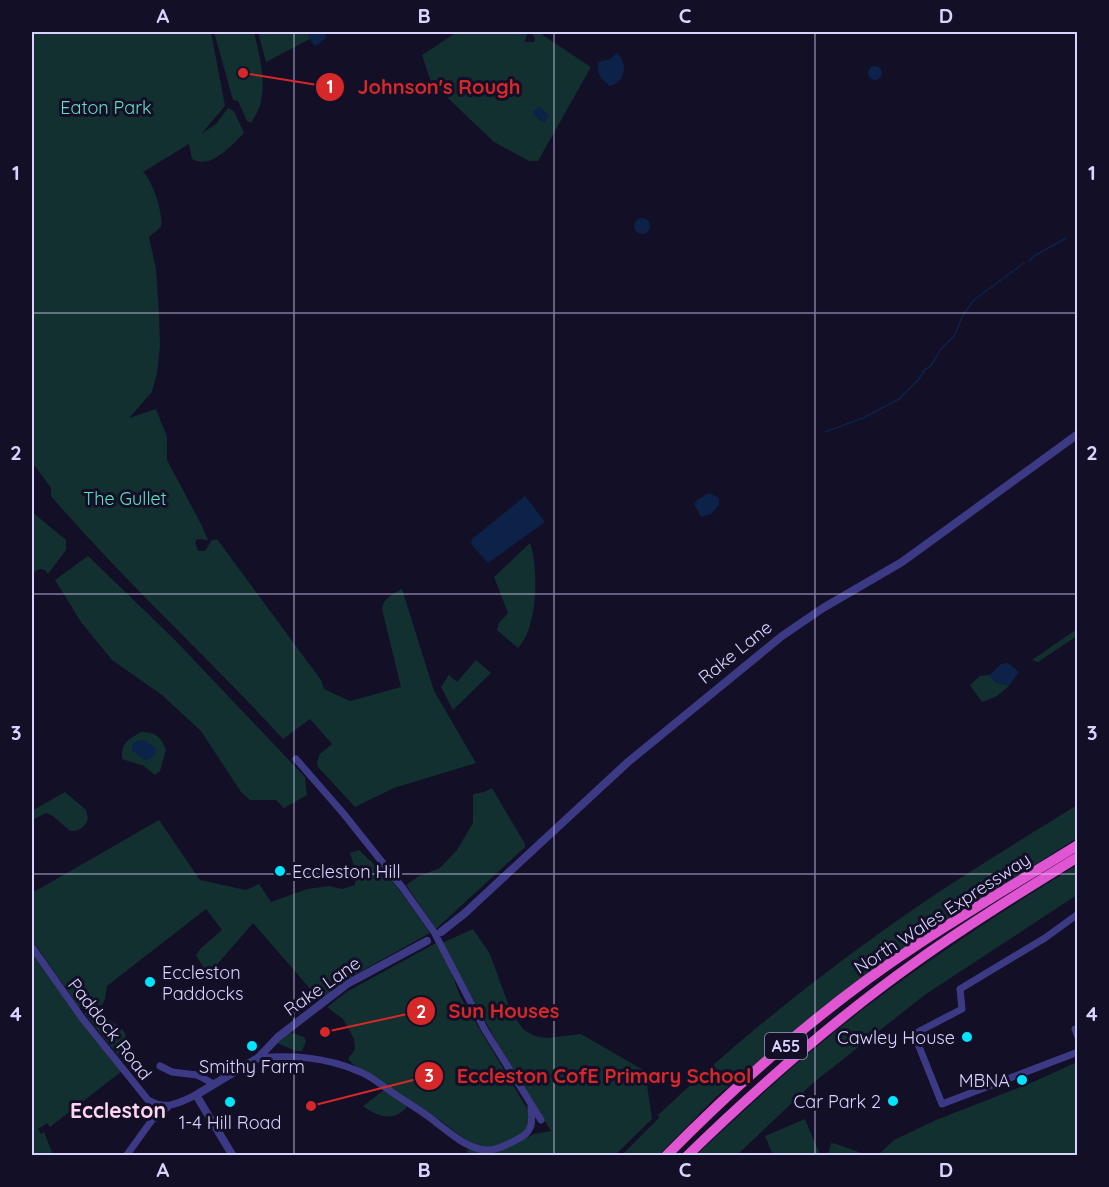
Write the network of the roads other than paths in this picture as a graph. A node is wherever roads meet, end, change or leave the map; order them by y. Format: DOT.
graph roads {
  1 [pos="1077,434"];
  2 [pos="296,759"];
  3 [pos="1077,845"];
  4 [pos="1077,857"];
  5 [pos="1077,914"];
  6 [pos="441,932"];
  7 [pos="427,941"];
  8 [pos="32,947"];
  9 [pos="1075,1029"];
  10 [pos="1077,1037"];
  11 [pos="1077,1052"];
  12 [pos="258,1058"];
  13 [pos="160,1066"];
  14 [pos="214,1084"];
  15 [pos="196,1095"];
  16 [pos="148,1100"];
  17 [pos="531,1104"];
  18 [pos="168,1107"];
  19 [pos="152,1120"];
  20 [pos="541,1120"];
  21 [pos="126,1155"];
  22 [pos="233,1155"];
  23 [pos="666,1155"];
  24 [pos="687,1155"];
  1 -- 6 [label="street, Rake Lane"];
  2 -- 17 [label="street"];
  3 -- 23 [label="highway, North Wales Expressway / A55"];
  4 -- 24 [label="highway, North Wales Expressway / A55"];
  5 -- 11 [label="street"];
  7 -- 12 [label="street, Rake Lane"];
  8 -- 16 [label="street, Paddock Road"];
  9 -- 10 [label="street"];
  12 -- 14 [label="street, Rake Lane"];
  12 -- 17 [label="street"];
  13 -- 14 [label="street"];
  14 -- 15 [label="street, Rake Lane"];
  15 -- 18 [label="street"];
  15 -- 22 [label="street"];
  16 -- 18 [label="street, Paddock Road"];
  16 -- 19 [label="street"];
  17 -- 20 [label="street"];
  18 -- 19 [label="street"];
  19 -- 21 [label="street"];
}
